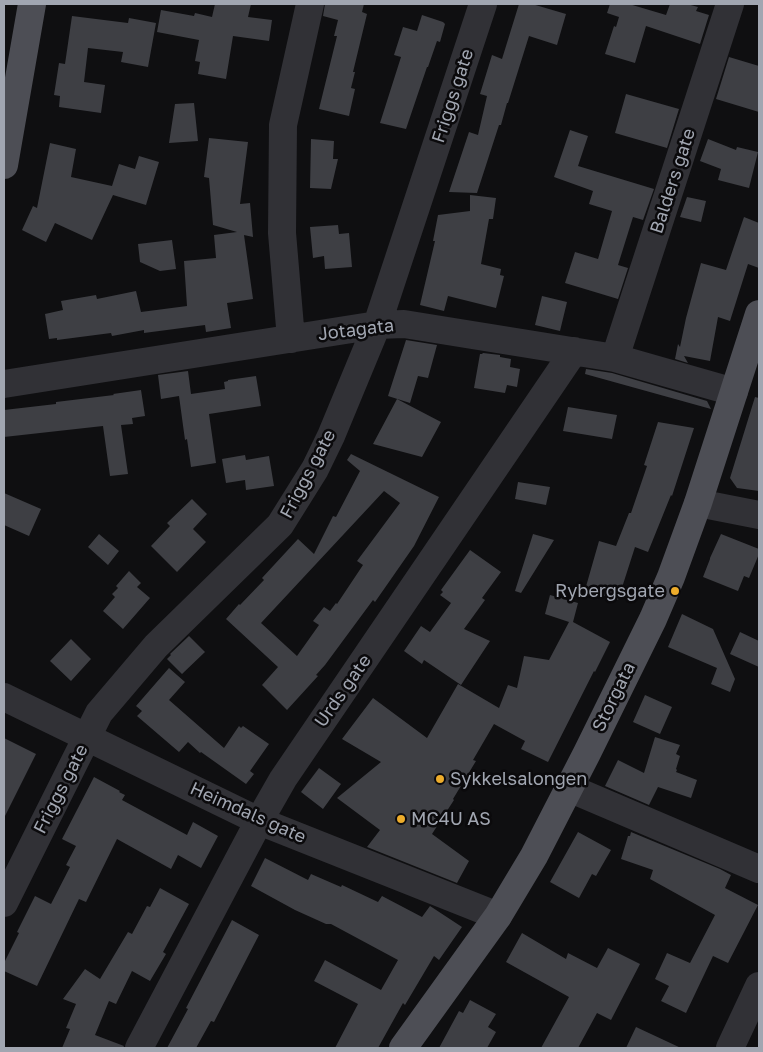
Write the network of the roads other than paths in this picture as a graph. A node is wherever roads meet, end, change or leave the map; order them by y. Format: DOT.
graph roads {
  1 [pos="32,4"];
  2 [pos="310,4"];
  3 [pos="483,4"];
  4 [pos="730,4"];
  5 [pos="4,166"];
  6 [pos="759,314"];
  7 [pos="377,324"];
  8 [pos="291,339"];
  9 [pos="574,350"];
  10 [pos="615,358"];
  11 [pos="4,384"];
  12 [pos="734,392"];
  13 [pos="698,503"];
  14 [pos="759,515"];
  15 [pos="4,697"];
  16 [pos="87,737"];
  17 [pos="569,788"];
  18 [pos="259,821"];
  19 [pos="759,870"];
  20 [pos="4,903"];
  21 [pos="498,916"];
  22 [pos="759,986"];
  23 [pos="139,1048"];
  24 [pos="403,1048"];
  25 [pos="730,1048"];
  1 -- 5 [label="main road"];
  2 -- 8 [label="street"];
  3 -- 7 [label="street, Friggs gate"];
  4 -- 10 [label="street, Balders gate"];
  6 -- 12 [label="main road, Storgata"];
  7 -- 8 [label="street, Jotagata"];
  7 -- 9 [label="street, Jotagata"];
  7 -- 16 [label="street, Friggs gate"];
  8 -- 11 [label="street, Jotagata"];
  9 -- 10 [label="street, Jotagata"];
  9 -- 18 [label="street, Urds gate"];
  10 -- 12 [label="street, Jotagata"];
  12 -- 13 [label="main road, Storgata"];
  13 -- 14 [label="street"];
  13 -- 17 [label="main road, Storgata"];
  15 -- 16 [label="street, Heimdals gate"];
  16 -- 18 [label="street, Heimdals gate"];
  16 -- 20 [label="street, Friggs gate"];
  17 -- 19 [label="street"];
  17 -- 21 [label="main road, Storgata"];
  18 -- 21 [label="street, Heimdals gate"];
  18 -- 23 [label="street, Urds gate"];
  21 -- 24 [label="main road, Storgata"];
  22 -- 25 [label="street"];
}
